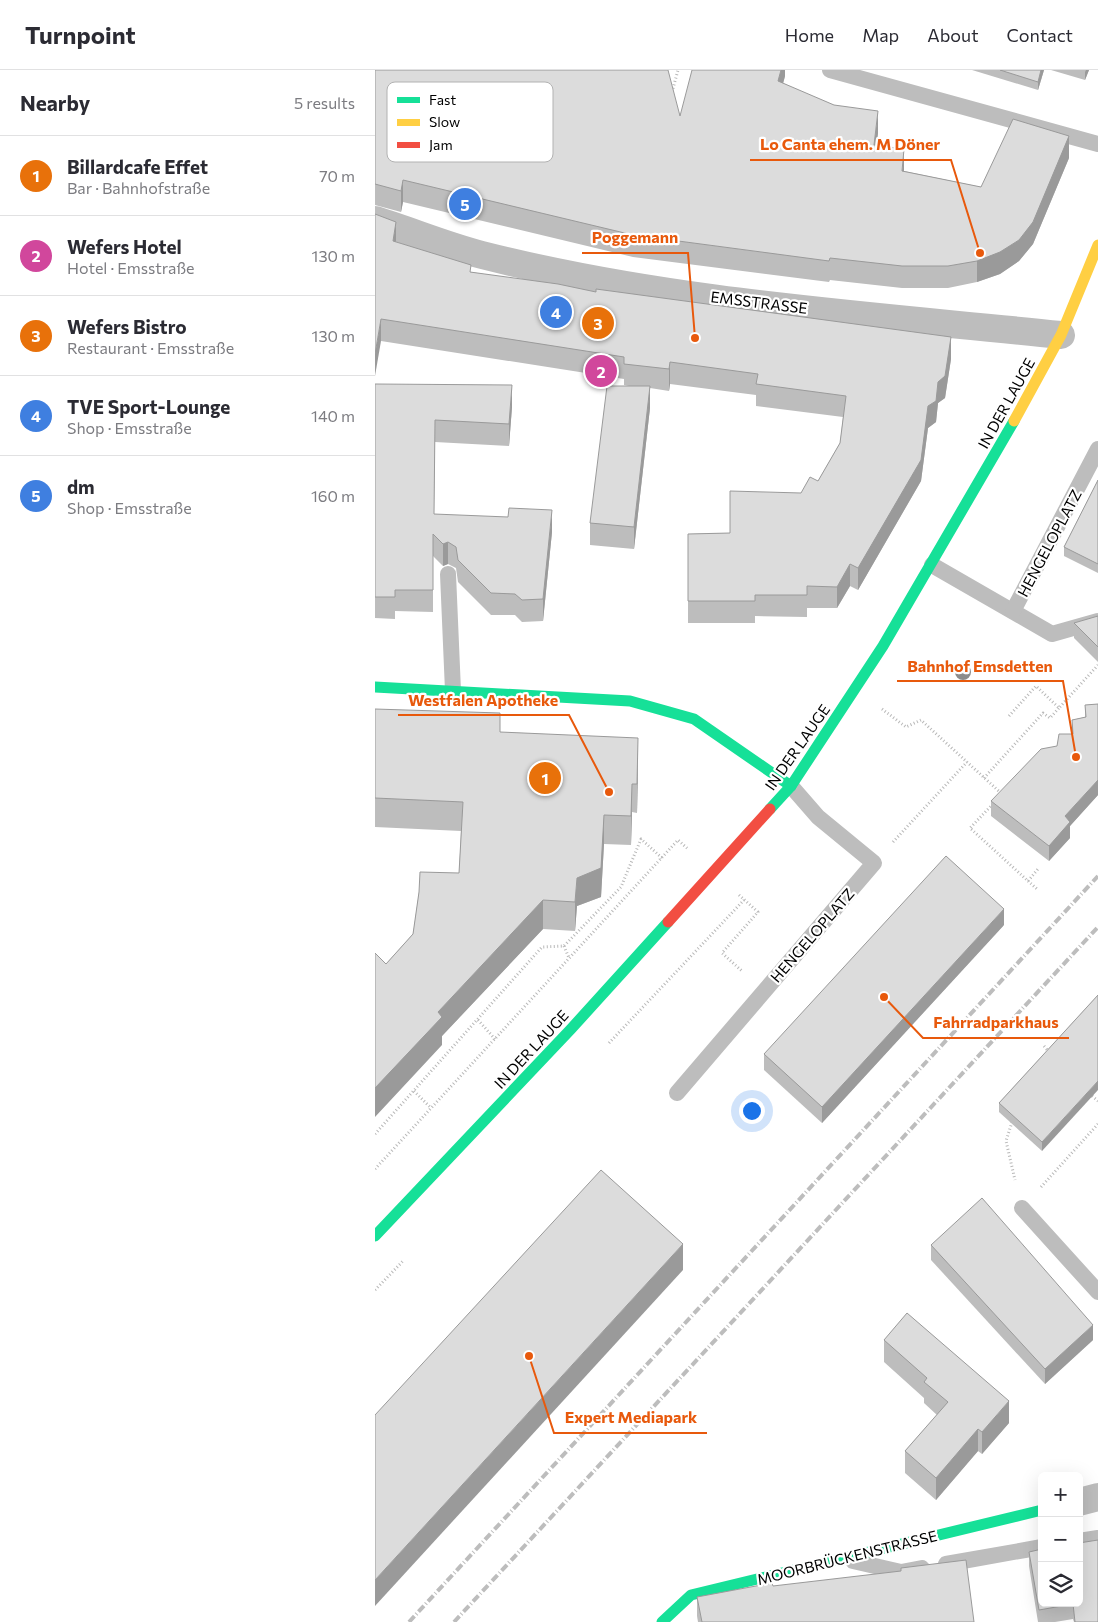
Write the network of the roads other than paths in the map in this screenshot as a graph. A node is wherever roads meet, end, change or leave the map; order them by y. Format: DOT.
graph roads {
  1 [pos="831,70"];
  2 [pos="1098,144"];
  3 [pos="375,220"];
  4 [pos="1098,245"];
  5 [pos="1061,335"];
  6 [pos="1098,449"];
  7 [pos="932,565"];
  8 [pos="449,574"];
  9 [pos="1013,611"];
  10 [pos="1098,621"];
  11 [pos="375,687"];
  12 [pos="453,691"];
  13 [pos="791,786"];
  14 [pos="677,1093"];
  15 [pos="1022,1208"];
  16 [pos="375,1236"];
  17 [pos="1098,1292"];
  18 [pos="1098,1497"];
  19 [pos="1083,1501"];
  20 [pos="1038,1511"];
  21 [pos="1098,1538"];
  22 [pos="1083,1540"];
  23 [pos="1038,1548"];
  24 [pos="843,1558"];
  25 [pos="663,1622"];
  1 -- 2 [label="lane"];
  3 -- 5 [label="street, EMSSTRASSE"];
  4 -- 5 [label="street, IN DER LAUGE"];
  5 -- 7 [label="street, IN DER LAUGE"];
  6 -- 9 [label="lane, HENGELOPLATZ"];
  7 -- 9 [label="lane, HENGELOPLATZ"];
  7 -- 13 [label="street, IN DER LAUGE"];
  8 -- 12 [label="lane"];
  9 -- 10 [label="lane, HENGELOPLATZ"];
  11 -- 12 [label="street"];
  12 -- 13 [label="street"];
  13 -- 14 [label="lane, HENGELOPLATZ"];
  13 -- 16 [label="street, IN DER LAUGE"];
  15 -- 17 [label="lane"];
  18 -- 19 [label="street"];
  20 -- 24 [label="street, MOORBRÜCKENSTRASSE"];
  21 -- 22 [label="lane"];
  23 -- 24 [label="lane"];
  24 -- 25 [label="street, MOORBRÜCKENSTRASSE"];
}
